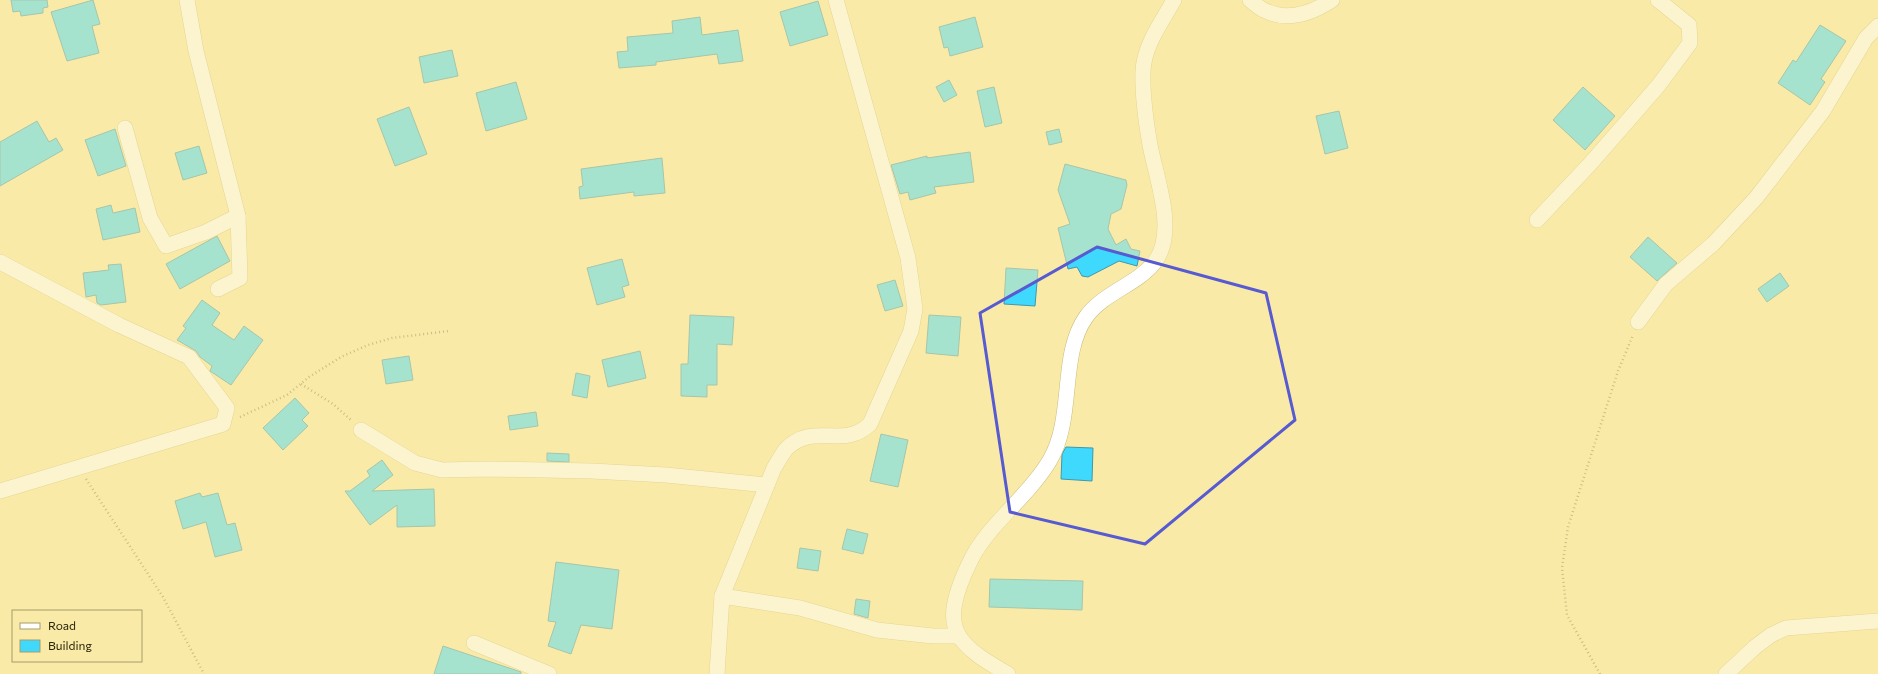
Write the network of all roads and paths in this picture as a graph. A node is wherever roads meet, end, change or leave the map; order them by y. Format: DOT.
graph roads {
  1 [pos="187,0"];
  2 [pos="836,0"];
  3 [pos="1174,0"];
  4 [pos="1250,0"];
  5 [pos="1332,0"];
  6 [pos="1658,0"];
  7 [pos="1878,26"];
  8 [pos="125,128"];
  9 [pos="238,216"];
  10 [pos="1537,220"];
  11 [pos="0,262"];
  12 [pos="218,289"];
  13 [pos="1638,322"];
  14 [pos="449,331"];
  15 [pos="301,384"];
  16 [pos="223,424"];
  17 [pos="361,430"];
  18 [pos="78,467"];
  19 [pos="767,486"];
  20 [pos="0,491"];
  21 [pos="722,596"];
  22 [pos="1878,620"];
  23 [pos="959,636"];
  24 [pos="474,643"];
  25 [pos="204,674"];
  26 [pos="549,674"];
  27 [pos="717,674"];
  28 [pos="1008,674"];
  29 [pos="1600,674"];
  30 [pos="1726,674"];
  1 -- 9 [label="street"];
  2 -- 19 [label="street"];
  3 -- 23 [label="street"];
  4 -- 5 [label="street"];
  6 -- 10 [label="street"];
  7 -- 13 [label="street"];
  8 -- 9 [label="street"];
  9 -- 12 [label="street"];
  11 -- 16 [label="street"];
  13 -- 29 [label="path"];
  14 -- 15 [label="path"];
  15 -- 16 [label="path"];
  15 -- 17 [label="path"];
  16 -- 18 [label="street"];
  17 -- 19 [label="street"];
  18 -- 20 [label="street"];
  18 -- 25 [label="path"];
  19 -- 21 [label="street"];
  21 -- 23 [label="street"];
  21 -- 27 [label="street"];
  22 -- 30 [label="street"];
  23 -- 28 [label="street"];
  24 -- 26 [label="street"];
}
